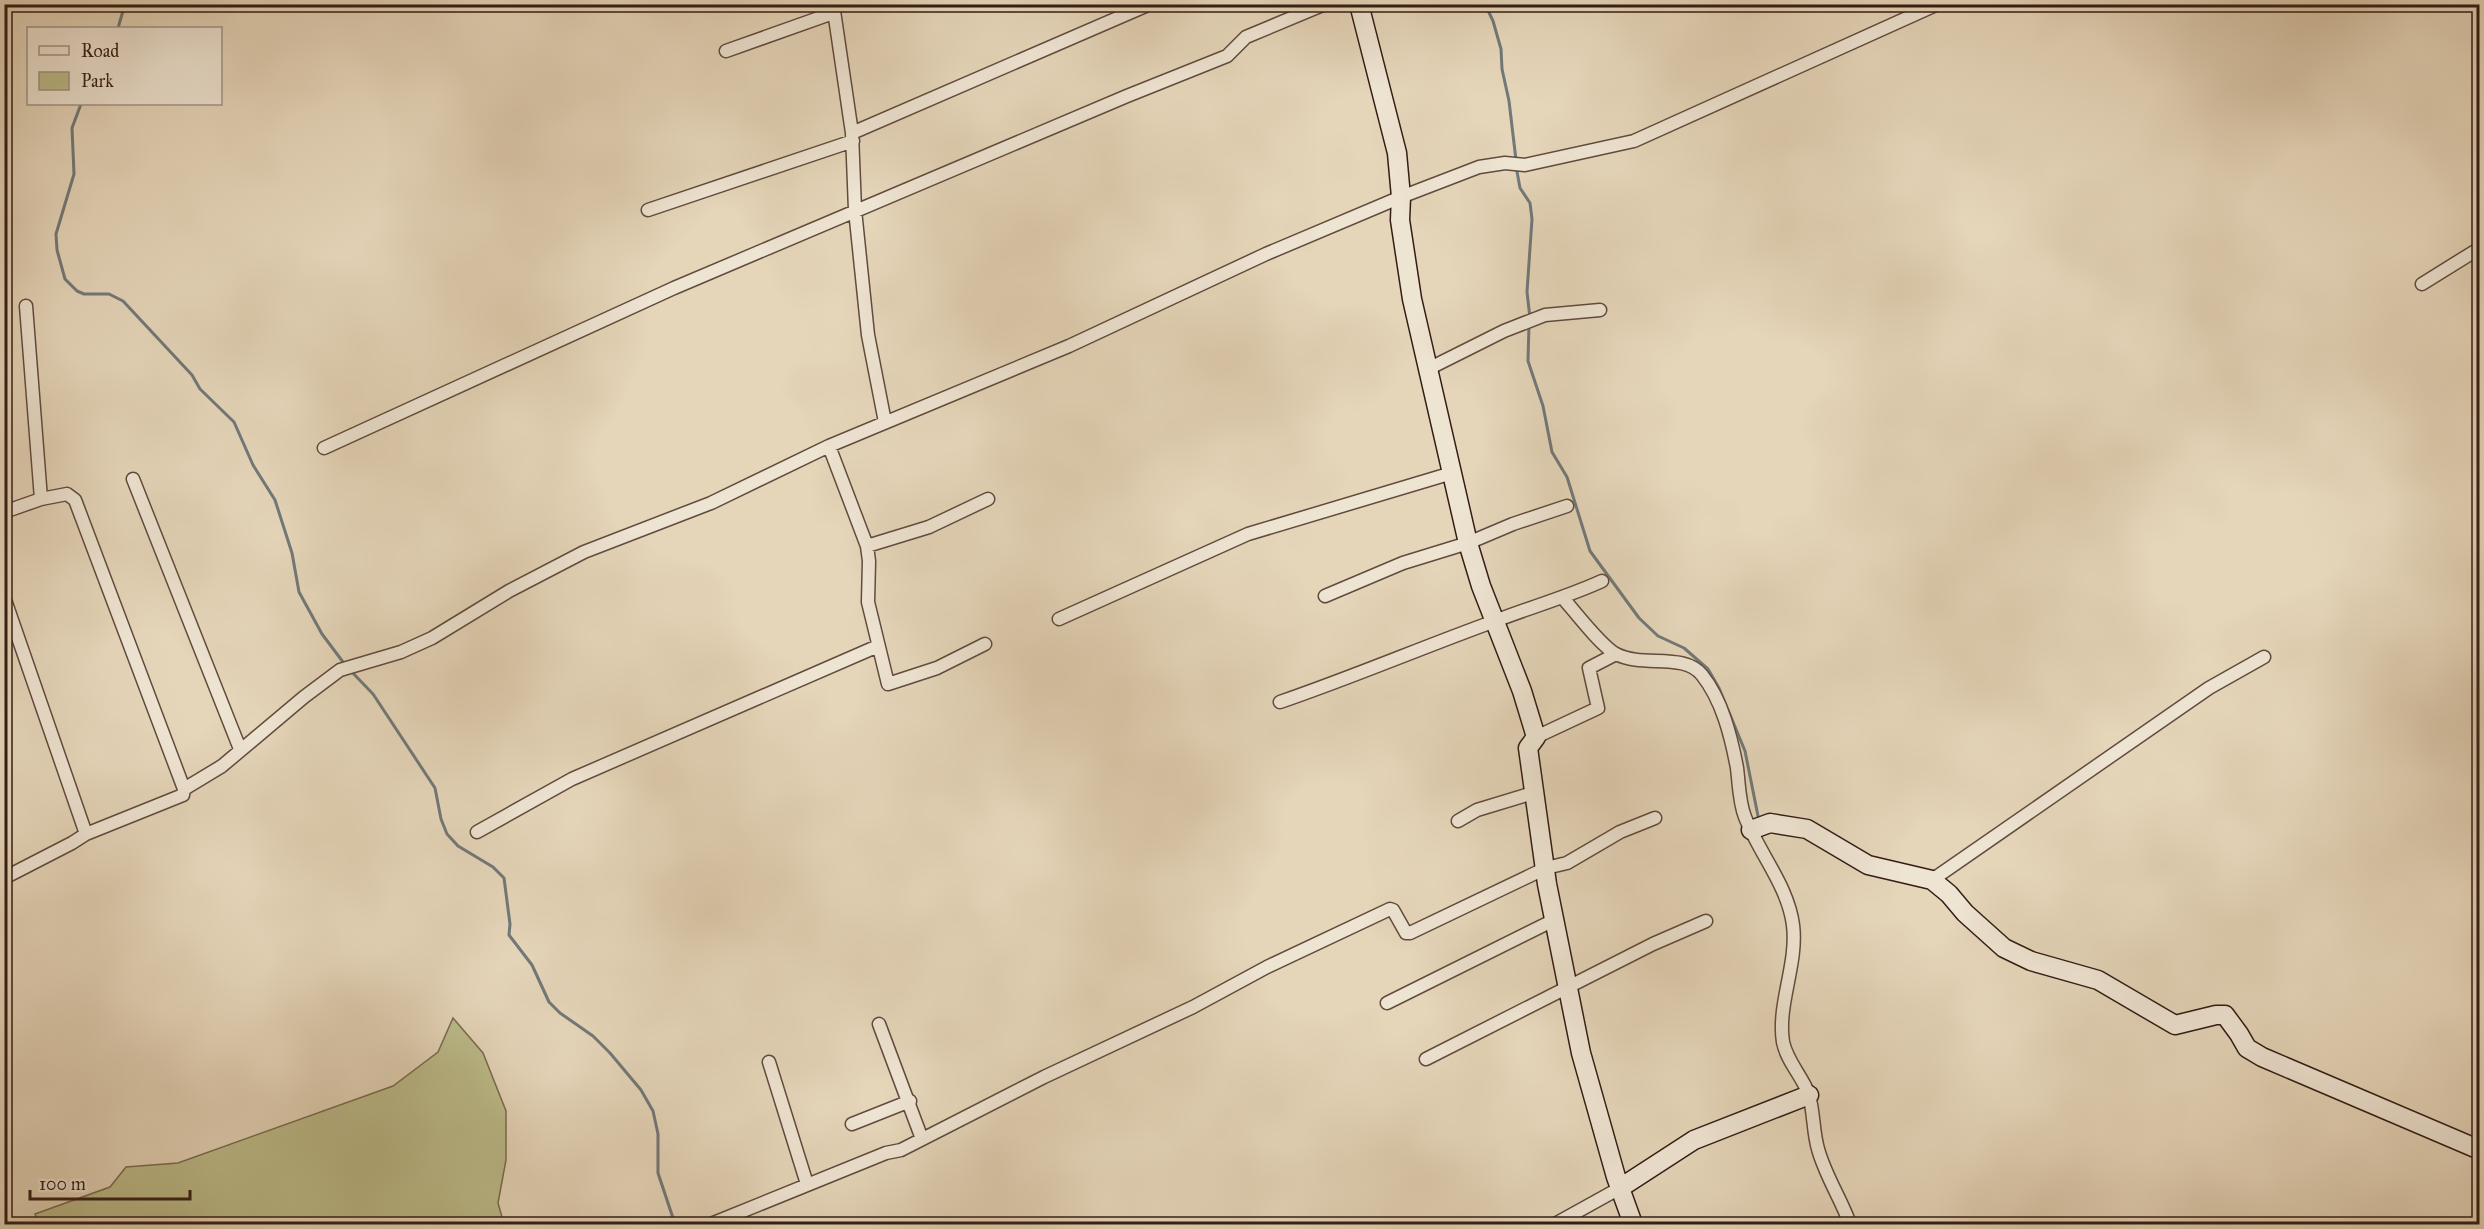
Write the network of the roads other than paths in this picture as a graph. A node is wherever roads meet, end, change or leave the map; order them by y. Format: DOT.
graph roads {
  1 [pos="1150,4"];
  2 [pos="1325,4"];
  3 [pos="1359,4"];
  4 [pos="1938,4"];
  5 [pos="833,9"];
  6 [pos="726,51"];
  7 [pos="853,137"];
  8 [pos="1401,197"];
  9 [pos="648,210"];
  10 [pos="855,210"];
  11 [pos="2480,248"];
  12 [pos="2422,284"];
  13 [pos="26,306"];
  14 [pos="1600,310"];
  15 [pos="1428,369"];
  16 [pos="885,422"];
  17 [pos="829,446"];
  18 [pos="324,448"];
  19 [pos="1452,473"];
  20 [pos="133,479"];
  21 [pos="41,499"];
  22 [pos="988,499"];
  23 [pos="1568,506"];
  24 [pos="4,512"];
  25 [pos="1468,543"];
  26 [pos="867,546"];
  27 [pos="1602,581"];
  28 [pos="1325,596"];
  29 [pos="4,597"];
  30 [pos="1563,598"];
  31 [pos="1059,619"];
  32 [pos="1495,620"];
  33 [pos="985,644"];
  34 [pos="878,646"];
  35 [pos="1616,654"];
  36 [pos="2264,657"];
  37 [pos="1280,702"];
  38 [pos="1536,737"];
  39 [pos="240,749"];
  40 [pos="184,789"];
  41 [pos="1533,793"];
  42 [pos="1655,818"];
  43 [pos="1458,821"];
  44 [pos="1751,830"];
  45 [pos="477,832"];
  46 [pos="86,834"];
  47 [pos="1546,868"];
  48 [pos="4,878"];
  49 [pos="1932,880"];
  50 [pos="1554,920"];
  51 [pos="1706,921"];
  52 [pos="1569,986"];
  53 [pos="1387,1003"];
  54 [pos="879,1024"];
  55 [pos="1426,1059"];
  56 [pos="769,1062"];
  57 [pos="1809,1095"];
  58 [pos="910,1101"];
  59 [pos="852,1124"];
  60 [pos="922,1139"];
  61 [pos="2480,1150"];
  62 [pos="807,1184"];
  63 [pos="1620,1188"];
  64 [pos="711,1224"];
  65 [pos="1555,1224"];
  66 [pos="1633,1224"];
  67 [pos="1850,1224"];
  1 -- 7 [label="street"];
  2 -- 10 [label="street"];
  3 -- 8 [label="street"];
  4 -- 8 [label="street"];
  5 -- 6 [label="street"];
  5 -- 7 [label="street"];
  7 -- 9 [label="street"];
  7 -- 10 [label="street"];
  8 -- 15 [label="street"];
  8 -- 16 [label="street"];
  10 -- 16 [label="street"];
  10 -- 18 [label="street"];
  11 -- 12 [label="street"];
  13 -- 21 [label="street"];
  14 -- 15 [label="street"];
  15 -- 19 [label="street"];
  16 -- 17 [label="street"];
  17 -- 26 [label="street"];
  17 -- 39 [label="street"];
  19 -- 25 [label="street"];
  19 -- 31 [label="street"];
  20 -- 39 [label="street"];
  21 -- 24 [label="street"];
  21 -- 40 [label="street"];
  22 -- 26 [label="street"];
  23 -- 25 [label="street"];
  25 -- 28 [label="street"];
  25 -- 32 [label="street"];
  26 -- 34 [label="street"];
  27 -- 30 [label="street"];
  29 -- 46 [label="street"];
  30 -- 32 [label="street"];
  30 -- 35 [label="street"];
  32 -- 37 [label="street"];
  32 -- 38 [label="street"];
  33 -- 34 [label="street"];
  34 -- 45 [label="street"];
  35 -- 38 [label="street"];
  35 -- 44 [label="street"];
  36 -- 49 [label="street"];
  38 -- 41 [label="street"];
  39 -- 40 [label="street"];
  40 -- 46 [label="street"];
  41 -- 43 [label="street"];
  41 -- 47 [label="street"];
  42 -- 47 [label="street"];
  44 -- 49 [label="street"];
  44 -- 57 [label="street"];
  46 -- 48 [label="street"];
  47 -- 50 [label="street"];
  47 -- 60 [label="street"];
  49 -- 61 [label="street"];
  50 -- 52 [label="street"];
  50 -- 53 [label="street"];
  51 -- 52 [label="street"];
  52 -- 55 [label="street"];
  52 -- 63 [label="street"];
  54 -- 58 [label="street"];
  56 -- 62 [label="street"];
  57 -- 63 [label="street"];
  57 -- 67 [label="street"];
  58 -- 59 [label="street"];
  58 -- 60 [label="street"];
  60 -- 62 [label="street"];
  62 -- 64 [label="street"];
  63 -- 65 [label="street"];
  63 -- 66 [label="street"];
}
